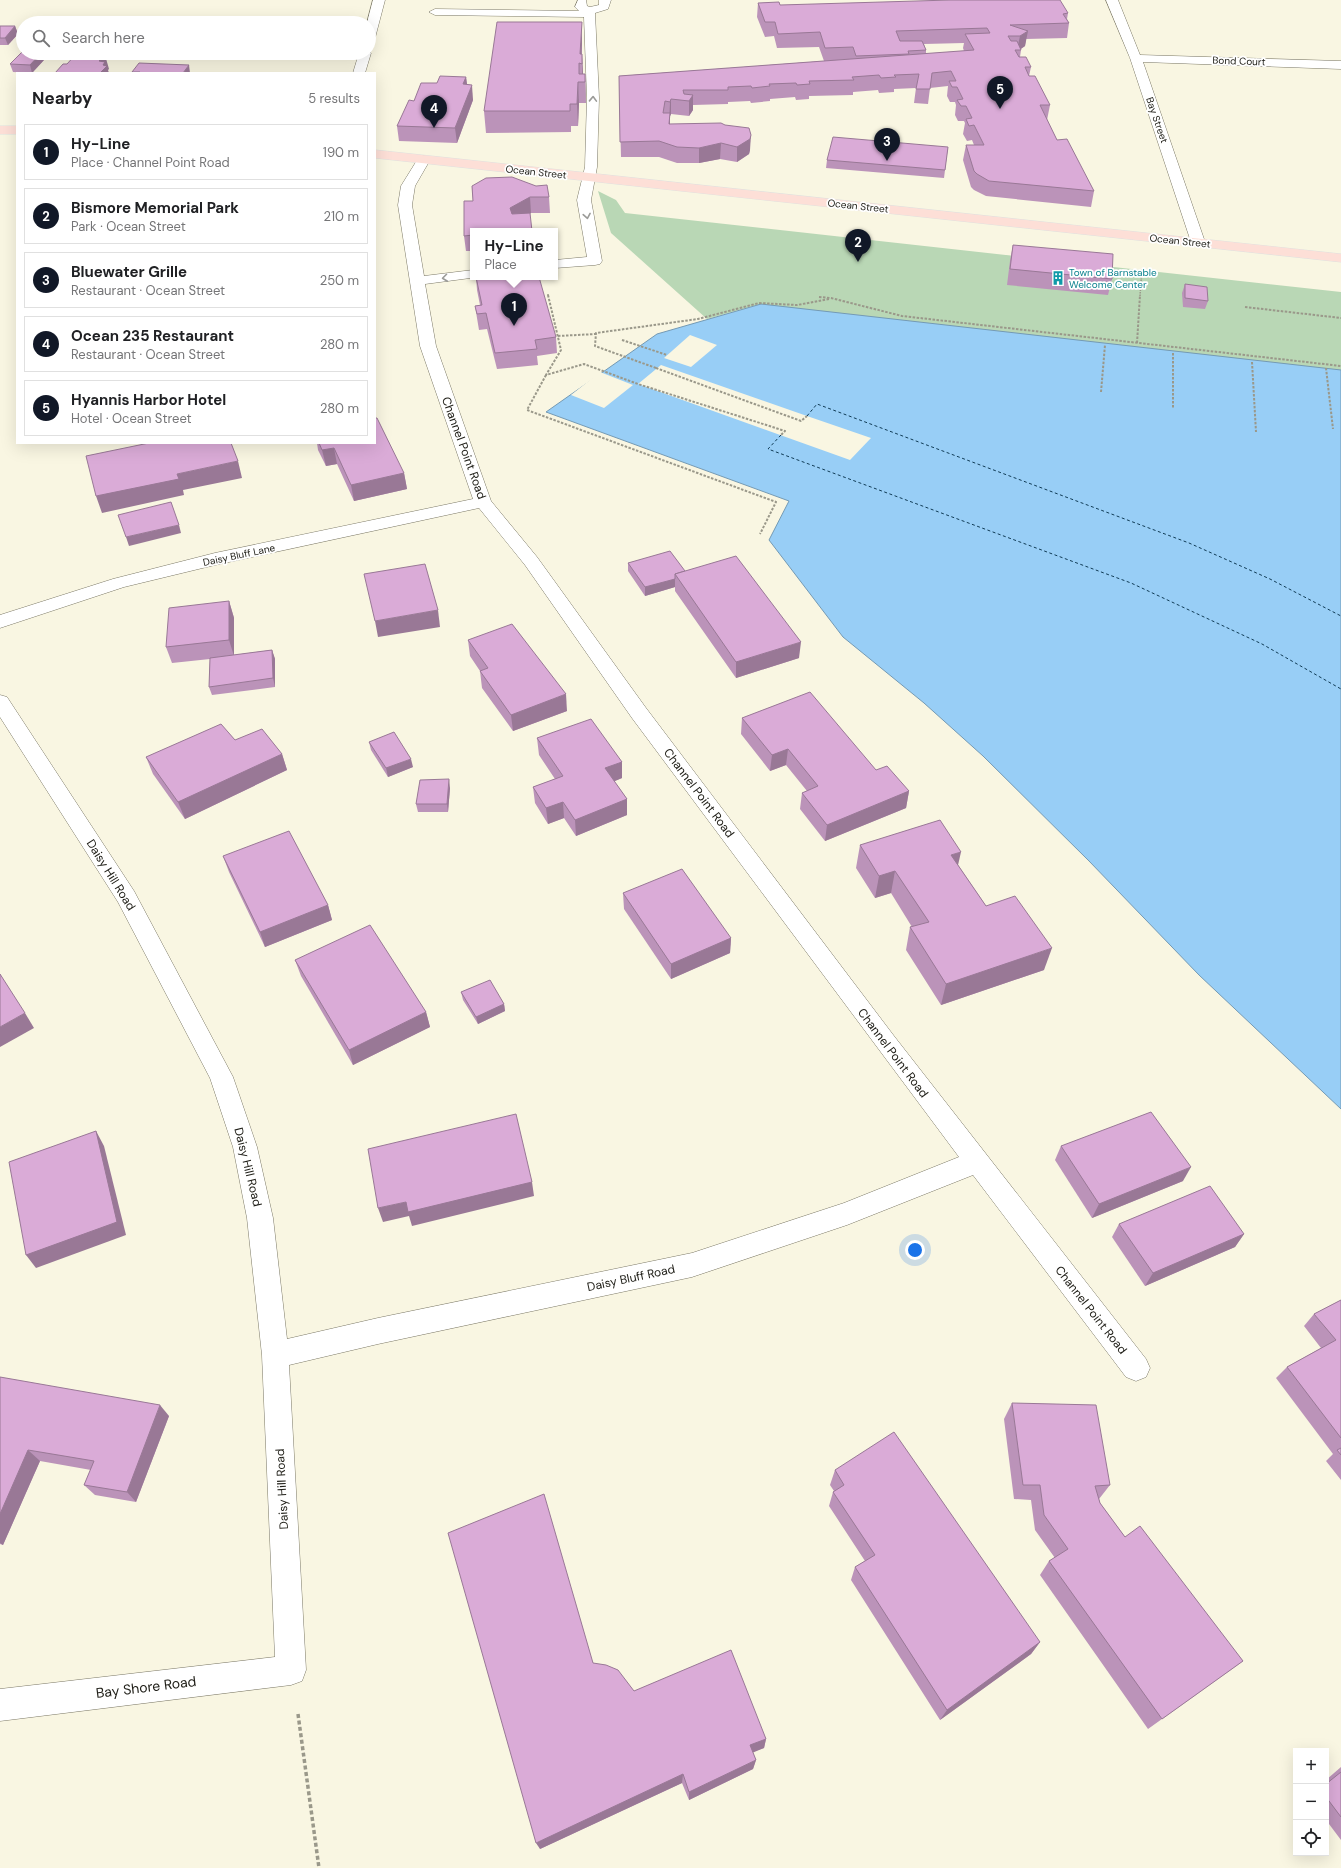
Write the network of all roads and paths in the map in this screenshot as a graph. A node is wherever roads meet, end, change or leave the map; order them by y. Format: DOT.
graph roads {
  1 [pos="379,0"];
  2 [pos="582,0"];
  3 [pos="604,0"];
  4 [pos="1112,0"];
  5 [pos="435,12"];
  6 [pos="589,12"];
  7 [pos="375,16"];
  8 [pos="1136,58"];
  9 [pos="363,60"];
  10 [pos="1341,65"];
  11 [pos="359,72"];
  12 [pos="0,130"];
  13 [pos="16,130"];
  14 [pos="376,154"];
  15 [pos="424,160"];
  16 [pos="588,178"];
  17 [pos="1147,237"];
  18 [pos="1198,242"];
  19 [pos="1341,258"];
  20 [pos="558,264"];
  21 [pos="470,274"];
  22 [pos="417,281"];
  23 [pos="547,292"];
  24 [pos="819,297"];
  25 [pos="831,298"];
  26 [pos="1244,307"];
  27 [pos="1341,318"];
  28 [pos="596,333"];
  29 [pos="558,336"];
  30 [pos="622,340"];
  31 [pos="1137,343"];
  32 [pos="1105,345"];
  33 [pos="1173,353"];
  34 [pos="667,355"];
  35 [pos="1252,362"];
  36 [pos="1341,366"];
  37 [pos="1326,368"];
  38 [pos="546,375"];
  39 [pos="1101,392"];
  40 [pos="1173,409"];
  41 [pos="807,416"];
  42 [pos="1333,429"];
  43 [pos="1256,432"];
  44 [pos="781,435"];
  45 [pos="483,502"];
  46 [pos="760,534"];
  47 [pos="0,622"];
  48 [pos="0,702"];
  49 [pos="976,1162"];
  50 [pos="276,1355"];
  51 [pos="1136,1368"];
  52 [pos="291,1670"];
  53 [pos="0,1705"];
  54 [pos="319,1868"];
  1 -- 7 [label="street"];
  2 -- 6 [label="street"];
  3 -- 6 [label="street"];
  4 -- 8 [label="street, Bay Street"];
  5 -- 6 [label="street"];
  16 -- 6 [label="street, one-way"];
  8 -- 10 [label="street, Bond Court"];
  8 -- 18 [label="street, Bay Street"];
  9 -- 11 [label="street"];
  12 -- 13 [label="main road"];
  14 -- 15 [label="main road, Ocean Street"];
  15 -- 16 [label="main road, Ocean Street"];
  15 -- 22 [label="street, Channel Point Road"];
  16 -- 17 [label="main road, Ocean Street"];
  16 -- 20 [label="street, one-way"];
  17 -- 18 [label="main road, Ocean Street"];
  17 -- 31 [label="path"];
  18 -- 19 [label="main road, Ocean Street"];
  21 -- 22 [label="street, one-way"];
  22 -- 45 [label="street, Channel Point Road"];
  23 -- 29 [label="path"];
  24 -- 25 [label="path"];
  25 -- 28 [label="path"];
  25 -- 31 [label="path"];
  26 -- 27 [label="path"];
  28 -- 29 [label="path"];
  28 -- 41 [label="path"];
  29 -- 38 [label="path"];
  30 -- 34 [label="path"];
  31 -- 36 [label="path"];
  32 -- 39 [label="path"];
  33 -- 40 [label="path"];
  35 -- 43 [label="path"];
  37 -- 42 [label="path"];
  38 -- 44 [label="path"];
  38 -- 46 [label="path"];
  45 -- 47 [label="street, Daisy Bluff Lane"];
  45 -- 49 [label="street, Channel Point Road"];
  48 -- 50 [label="street, Daisy Hill Road"];
  49 -- 50 [label="street, Daisy Bluff Road"];
  49 -- 51 [label="street, Channel Point Road"];
  50 -- 52 [label="street, Daisy Hill Road"];
  52 -- 53 [label="street, Bay Shore Road"];
  52 -- 54 [label="path"];
}
